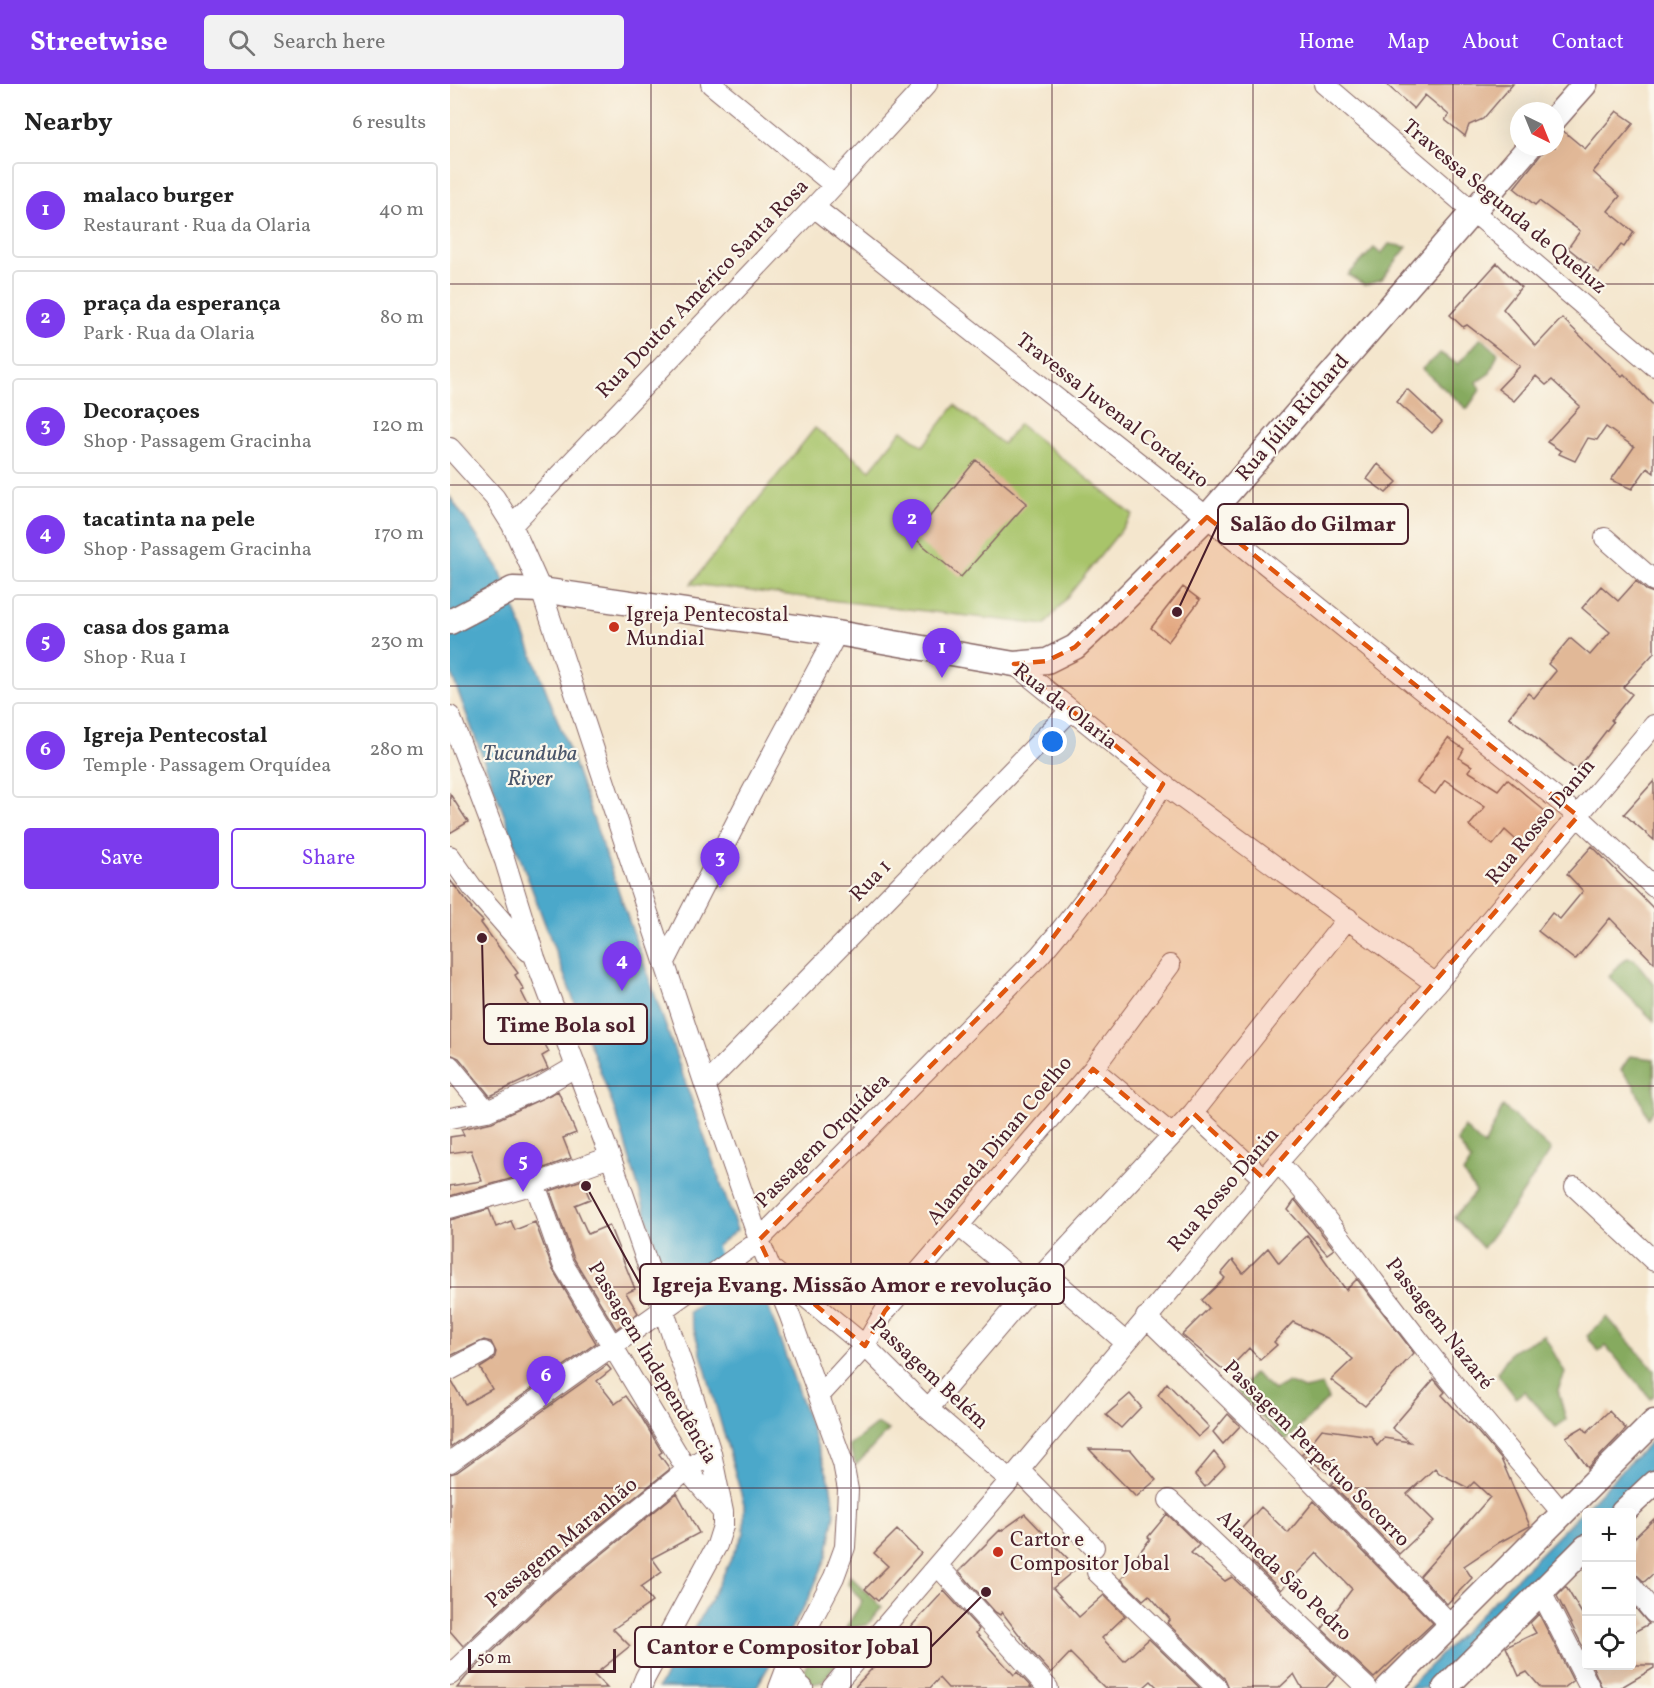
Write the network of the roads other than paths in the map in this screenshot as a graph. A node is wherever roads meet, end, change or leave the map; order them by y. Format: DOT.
graph roads {
  1 [pos="711,84"];
  2 [pos="927,84"];
  3 [pos="1324,84"];
  4 [pos="1585,84"];
  5 [pos="1564,108"];
  6 [pos="1521,156"];
  7 [pos="834,185"];
  8 [pos="814,207"];
  9 [pos="1472,212"];
  10 [pos="1654,366"];
  11 [pos="450,448"];
  12 [pos="1207,517"];
  13 [pos="512,525"];
  14 [pos="1605,538"];
  15 [pos="1654,581"];
  16 [pos="541,590"];
  17 [pos="450,622"];
  18 [pos="837,633"];
  19 [pos="1014,664"];
  20 [pos="1071,710"];
  21 [pos="450,716"];
  22 [pos="1654,725"];
  23 [pos="1163,784"];
  24 [pos="1578,816"];
  25 [pos="450,856"];
  26 [pos="507,873"];
  27 [pos="472,887"];
  28 [pos="1654,887"];
  29 [pos="1348,918"];
  30 [pos="535,958"];
  31 [pos="665,962"];
  32 [pos="1170,964"];
  33 [pos="1436,984"];
  34 [pos="450,1066"];
  35 [pos="575,1067"];
  36 [pos="1093,1069"];
  37 [pos="705,1085"];
  38 [pos="488,1112"];
  39 [pos="1193,1113"];
  40 [pos="450,1118"];
  41 [pos="1172,1135"];
  42 [pos="610,1157"];
  43 [pos="1278,1162"];
  44 [pos="1264,1179"];
  45 [pos="535,1184"];
  46 [pos="1575,1187"];
  47 [pos="450,1208"];
  48 [pos="959,1226"];
  49 [pos="757,1242"];
  50 [pos="1654,1261"];
  51 [pos="773,1270"];
  52 [pos="1045,1272"];
  53 [pos="1032,1287"];
  54 [pos="668,1308"];
  55 [pos="1146,1317"];
  56 [pos="1125,1342"];
  57 [pos="865,1346"];
  58 [pos="612,1347"];
  59 [pos="484,1352"];
  60 [pos="450,1370"];
  61 [pos="819,1396"];
  62 [pos="928,1408"];
  63 [pos="1654,1422"];
  64 [pos="711,1453"];
  65 [pos="450,1462"];
  66 [pos="687,1470"];
  67 [pos="1014,1475"];
  68 [pos="1654,1483"];
  69 [pos="1168,1500"];
  70 [pos="1627,1508"];
  71 [pos="723,1512"];
  72 [pos="1563,1514"];
  73 [pos="1094,1547"];
  74 [pos="1582,1552"];
  75 [pos="938,1566"];
  76 [pos="1097,1572"];
  77 [pos="1636,1591"];
  78 [pos="1541,1592"];
  79 [pos="1654,1613"];
  80 [pos="1451,1625"];
  81 [pos="787,1667"];
  82 [pos="450,1675"];
  83 [pos="641,1688"];
  84 [pos="778,1688"];
  85 [pos="803,1688"];
  86 [pos="832,1688"];
  87 [pos="1048,1688"];
  88 [pos="1217,1688"];
  89 [pos="1367,1688"];
  90 [pos="1388,1688"];
  91 [pos="1445,1688"];
  92 [pos="1590,1688"];
  1 -- 7 [label="street"];
  2 -- 7 [label="street, Rua Doutor Américo Santa Rosa"];
  3 -- 9 [label="street, Travessa Segunda de Queluz"];
  4 -- 5 [label="street"];
  6 -- 9 [label="street, Rua Júlia Richard"];
  7 -- 8 [label="street, Rua Doutor Américo Santa Rosa"];
  8 -- 12 [label="street, Travessa Juvenal Cordeiro"];
  8 -- 13 [label="street, Rua Doutor Américo Santa Rosa"];
  9 -- 10 [label="street, Travessa Segunda de Queluz"];
  9 -- 12 [label="street, Rua Júlia Richard"];
  11 -- 13 [label="street"];
  12 -- 19 [label="street, Rua Júlia Richard"];
  12 -- 24 [label="street, Travessa Juvenal Cordeiro"];
  13 -- 16 [label="street"];
  14 -- 15 [label="street"];
  16 -- 17 [label="street, Rua da Olaria"];
  16 -- 18 [label="street, Rua da Olaria"];
  16 -- 31 [label="street, Passagem Belém"];
  18 -- 19 [label="street, Rua da Olaria"];
  18 -- 31 [label="street"];
  19 -- 20 [label="street, Rua da Olaria"];
  20 -- 23 [label="street, Rua da Olaria"];
  20 -- 37 [label="street, Rua 1"];
  21 -- 26 [label="street"];
  22 -- 24 [label="street, Rua Rosso Danin"];
  23 -- 29 [label="street, Rua da Olaria"];
  23 -- 49 [label="street, Passagem Orquídea"];
  24 -- 28 [label="street, Travessa Juvenal Cordeiro"];
  24 -- 33 [label="street, Rua Rosso Danin"];
  25 -- 27 [label="street"];
  26 -- 27 [label="street"];
  26 -- 30 [label="street"];
  27 -- 30 [label="street"];
  29 -- 33 [label="street, Rua da Olaria"];
  29 -- 39 [label="street"];
  30 -- 35 [label="street"];
  31 -- 37 [label="street, Passagem Belém"];
  32 -- 36 [label="street, Alameda Dinan Coelho"];
  33 -- 43 [label="street, Rua Rosso Danin"];
  34 -- 38 [label="street"];
  35 -- 38 [label="street"];
  35 -- 42 [label="street"];
  36 -- 41 [label="street"];
  36 -- 48 [label="street, Alameda Dinan Coelho"];
  37 -- 49 [label="street, Passagem Belém"];
  38 -- 40 [label="street"];
  39 -- 41 [label="street"];
  39 -- 44 [label="street"];
  41 -- 52 [label="street"];
  42 -- 45 [label="street"];
  42 -- 54 [label="street"];
  43 -- 44 [label="street, Rua Rosso Danin"];
  43 -- 72 [label="street, Passagem Nazaré"];
  44 -- 55 [label="street, Rua Rosso Danin"];
  45 -- 47 [label="street"];
  45 -- 58 [label="street, Passagem Independência"];
  46 -- 50 [label="street"];
  48 -- 53 [label="street"];
  48 -- 57 [label="street, Alameda Dinan Coelho"];
  49 -- 51 [label="street, Passagem Belém"];
  49 -- 54 [label="street, Passagem Orquídea"];
  51 -- 57 [label="street, Passagem Belém"];
  51 -- 61 [label="street"];
  52 -- 53 [label="street"];
  52 -- 56 [label="street"];
  53 -- 62 [label="street"];
  54 -- 58 [label="street, Passagem Orquídea"];
  54 -- 64 [label="street"];
  55 -- 56 [label="street, Rua Rosso Danin"];
  55 -- 80 [label="street, Passagem Perpétuo Socorro"];
  56 -- 67 [label="street, Rua Rosso Danin"];
  57 -- 61 [label="street"];
  57 -- 62 [label="street, Passagem Belém"];
  58 -- 65 [label="street, Passagem Orquídea"];
  58 -- 66 [label="street, Passagem Independência"];
  59 -- 60 [label="street"];
  61 -- 81 [label="street"];
  62 -- 67 [label="street, Passagem Belém"];
  63 -- 72 [label="street"];
  64 -- 66 [label="street, Passagem Maranhão"];
  64 -- 71 [label="street"];
  66 -- 71 [label="street, Passagem Independência"];
  66 -- 82 [label="street, Passagem Maranhão"];
  67 -- 73 [label="street, Passagem Belém"];
  67 -- 75 [label="street, Rua Rosso Danin"];
  68 -- 70 [label="street"];
  69 -- 89 [label="street, Alameda São Pedro"];
  71 -- 83 [label="street"];
  72 -- 80 [label="street"];
  74 -- 78 [label="street"];
  75 -- 86 [label="street, Rua Rosso Danin"];
  75 -- 87 [label="street"];
  76 -- 88 [label="street"];
  77 -- 79 [label="street"];
  78 -- 91 [label="street"];
  78 -- 92 [label="street"];
  80 -- 90 [label="street"];
  81 -- 84 [label="street"];
  81 -- 85 [label="street"];
}
